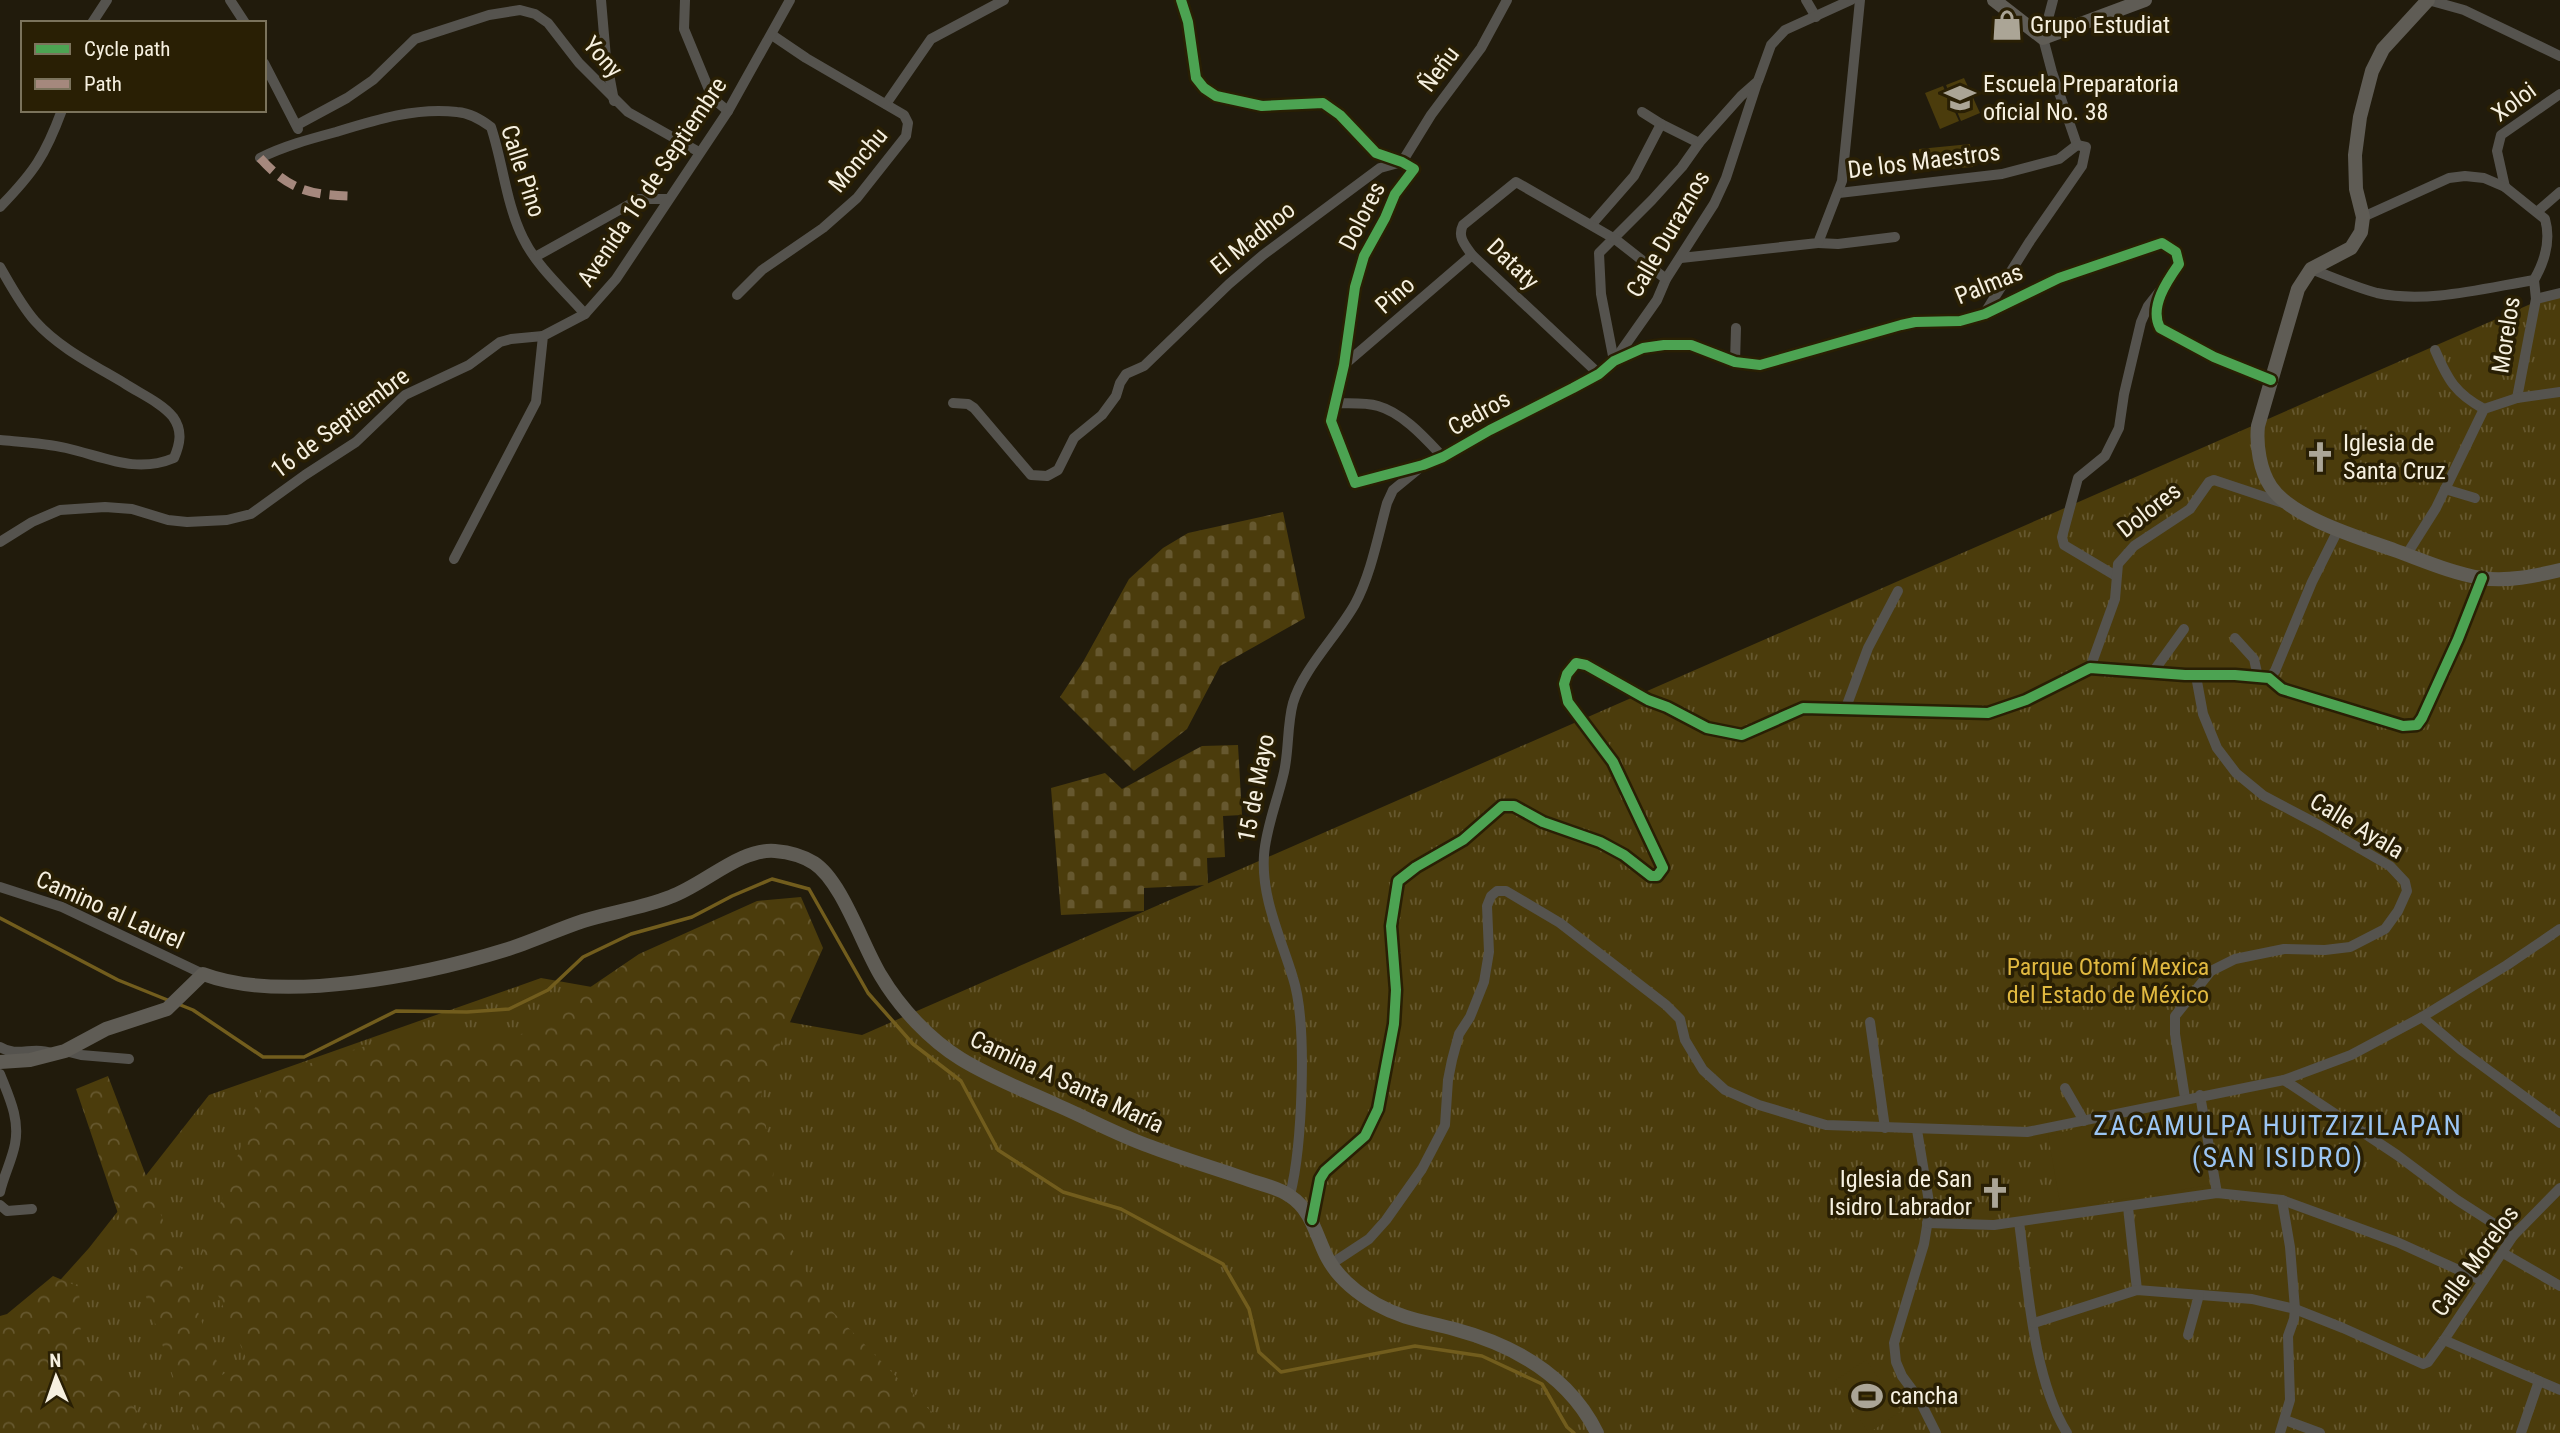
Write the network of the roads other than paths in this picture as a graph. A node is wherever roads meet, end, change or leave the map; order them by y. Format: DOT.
graph roads {
  1 [pos="107,0"];
  2 [pos="230,0"];
  3 [pos="601,0"];
  4 [pos="685,0"];
  5 [pos="790,0"];
  6 [pos="1004,0"];
  7 [pos="1181,0"];
  8 [pos="1806,0"];
  9 [pos="1851,0"];
  10 [pos="1860,0"];
  11 [pos="1994,0"];
  12 [pos="2053,0"];
  13 [pos="2145,0"];
  14 [pos="2428,0"];
  15 [pos="1504,1"];
  16 [pos="1816,17"];
  17 [pos="93,21"];
  18 [pos="244,21"];
  19 [pos="772,35"];
  20 [pos="2043,38"];
  21 [pos="2560,56"];
  22 [pos="266,67"];
  23 [pos="1758,80"];
  24 [pos="2560,94"];
  25 [pos="614,101"];
  26 [pos="887,104"];
  27 [pos="728,111"];
  28 [pos="1642,111"];
  29 [pos="61,112"];
  30 [pos="1661,124"];
  31 [pos="297,125"];
  32 [pos="302,142"];
  33 [pos="1699,143"];
  34 [pos="2077,145"];
  35 [pos="699,152"];
  36 [pos="260,158"];
  37 [pos="1402,162"];
  38 [pos="2505,187"];
  39 [pos="2560,192"];
  40 [pos="1839,193"];
  41 [pos="668,199"];
  42 [pos="0,207"];
  43 [pos="2538,211"];
  44 [pos="2362,217"];
  45 [pos="1592,224"];
  46 [pos="1895,237"];
  47 [pos="1615,239"];
  48 [pos="1818,243"];
  49 [pos="1472,254"];
  50 [pos="535,257"];
  51 [pos="1681,258"];
  52 [pos="0,267"];
  53 [pos="2311,269"];
  54 [pos="1666,279"];
  55 [pos="2534,279"];
  56 [pos="2165,286"];
  57 [pos="2560,293"];
  58 [pos="737,295"];
  59 [pos="2536,299"];
  60 [pos="585,314"];
  61 [pos="1985,314"];
  62 [pos="1736,328"];
  63 [pos="543,336"];
  64 [pos="2435,350"];
  65 [pos="1614,361"];
  66 [pos="1735,362"];
  67 [pos="1344,366"];
  68 [pos="1599,373"];
  69 [pos="2271,380"];
  70 [pos="2560,392"];
  71 [pos="2517,398"];
  72 [pos="953,403"];
  73 [pos="1333,403"];
  74 [pos="2484,409"];
  75 [pos="0,440"];
  76 [pos="1443,457"];
  77 [pos="1423,465"];
  78 [pos="1355,483"];
  79 [pos="2445,489"];
  80 [pos="2476,498"];
  81 [pos="2303,512"];
  82 [pos="2338,530"];
  83 [pos="0,542"];
  84 [pos="2407,554"];
  85 [pos="454,559"];
  86 [pos="2560,570"];
  87 [pos="2116,576"];
  88 [pos="2482,578"];
  89 [pos="1898,591"];
  90 [pos="2184,629"];
  91 [pos="2235,638"];
  92 [pos="2090,668"];
  93 [pos="2153,672"];
  94 [pos="2196,676"];
  95 [pos="2263,677"];
  96 [pos="1845,710"];
  97 [pos="0,887"];
  98 [pos="2560,929"];
  99 [pos="200,977"];
  100 [pos="2422,1017"];
  101 [pos="1870,1022"];
  102 [pos="0,1046"];
  103 [pos="59,1052"];
  104 [pos="129,1059"];
  105 [pos="0,1062"];
  106 [pos="0,1074"];
  107 [pos="2284,1080"];
  108 [pos="2065,1088"];
  109 [pos="2200,1095"];
  110 [pos="2185,1098"];
  111 [pos="2084,1121"];
  112 [pos="2560,1123"];
  113 [pos="1885,1128"];
  114 [pos="1917,1130"];
  115 [pos="2560,1188"];
  116 [pos="0,1192"];
  117 [pos="2217,1193"];
  118 [pos="1290,1195"];
  119 [pos="2282,1200"];
  120 [pos="0,1205"];
  121 [pos="2128,1208"];
  122 [pos="32,1209"];
  123 [pos="1312,1220"];
  124 [pos="2019,1222"];
  125 [pos="1927,1223"];
  126 [pos="2513,1236"];
  127 [pos="2502,1253"];
  128 [pos="1331,1264"];
  129 [pos="2483,1281"];
  130 [pos="2560,1286"];
  131 [pos="2137,1290"];
  132 [pos="2199,1295"];
  133 [pos="2295,1310"];
  134 [pos="2034,1323"];
  135 [pos="2188,1335"];
  136 [pos="2444,1340"];
  137 [pos="2539,1381"];
  138 [pos="2560,1390"];
  139 [pos="2285,1420"];
  140 [pos="1597,1433"];
  141 [pos="1936,1433"];
  142 [pos="2067,1433"];
  143 [pos="2280,1433"];
  144 [pos="2320,1433"];
  145 [pos="2521,1433"];
  1 -- 17 [label="street"];
  2 -- 18 [label="street"];
  3 -- 25 [label="street"];
  4 -- 27 [label="street"];
  5 -- 19 [label="street, Avenida 16 de Septiembre"];
  6 -- 26 [label="street"];
  7 -- 37 [label="street, Dolores"];
  8 -- 16 [label="street"];
  9 -- 16 [label="street"];
  10 -- 40 [label="street, De los Maestros"];
  11 -- 20 [label="main road"];
  12 -- 20 [label="street"];
  13 -- 20 [label="main road"];
  14 -- 21 [label="street"];
  14 -- 44 [label="main road"];
  15 -- 37 [label="street, Ñeñu"];
  16 -- 23 [label="street"];
  19 -- 26 [label="street, Monchu"];
  19 -- 27 [label="street, Avenida 16 de Septiembre"];
  20 -- 34 [label="street"];
  22 -- 31 [label="street"];
  23 -- 33 [label="street"];
  23 -- 51 [label="street, Calle Duraznos"];
  24 -- 38 [label="street, Xoloi"];
  25 -- 31 [label="street, Yony"];
  25 -- 35 [label="street, Yony"];
  26 -- 58 [label="street, Monchu"];
  27 -- 35 [label="street, Avenida 16 de Septiembre"];
  28 -- 30 [label="street"];
  29 -- 42 [label="street"];
  30 -- 33 [label="street"];
  30 -- 45 [label="street"];
  31 -- 32 [label="street"];
  32 -- 36 [label="street, Calle Pino"];
  32 -- 50 [label="street, Calle Pino"];
  33 -- 47 [label="street"];
  34 -- 40 [label="street, De los Maestros"];
  34 -- 61 [label="street"];
  35 -- 41 [label="street, Avenida 16 de Septiembre"];
  37 -- 67 [label="street, Dolores"];
  37 -- 72 [label="street, El Madhoo"];
  38 -- 43 [label="street"];
  38 -- 44 [label="street"];
  39 -- 43 [label="street"];
  40 -- 48 [label="street"];
  41 -- 50 [label="street, Calle Pino"];
  41 -- 60 [label="street, Avenida 16 de Septiembre"];
  43 -- 55 [label="street"];
  44 -- 53 [label="main road"];
  45 -- 47 [label="street"];
  45 -- 49 [label="street, Dataty"];
  46 -- 48 [label="street"];
  47 -- 54 [label="street"];
  47 -- 65 [label="street"];
  48 -- 51 [label="street"];
  49 -- 67 [label="street, Pino"];
  49 -- 68 [label="street, Dataty"];
  50 -- 60 [label="street, Calle Pino"];
  51 -- 54 [label="street, Calle Duraznos"];
  52 -- 75 [label="street"];
  53 -- 55 [label="street"];
  53 -- 69 [label="main road"];
  54 -- 65 [label="street, Calle Duraznos"];
  55 -- 59 [label="street, Morelos"];
  56 -- 61 [label="street, Palmas"];
  56 -- 69 [label="street, Palmas"];
  56 -- 87 [label="street, Palmas"];
  57 -- 59 [label="street"];
  59 -- 71 [label="street, Morelos"];
  60 -- 63 [label="street, Avenida 16 de Septiembre"];
  61 -- 66 [label="street, Palmas"];
  62 -- 66 [label="street"];
  63 -- 83 [label="street, 16 de Septiembre"];
  63 -- 85 [label="street"];
  64 -- 74 [label="street"];
  65 -- 66 [label="street, Palmas"];
  65 -- 68 [label="street, Cedros"];
  67 -- 73 [label="street, Dolores"];
  68 -- 76 [label="street, Cedros"];
  69 -- 81 [label="main road"];
  70 -- 71 [label="street"];
  71 -- 74 [label="street"];
  73 -- 76 [label="street"];
  73 -- 78 [label="street, Dolores"];
  74 -- 79 [label="street"];
  76 -- 77 [label="street, Cedros"];
  77 -- 78 [label="street, Cedros"];
  77 -- 118 [label="street, 15 de Mayo"];
  79 -- 80 [label="street"];
  79 -- 84 [label="street"];
  81 -- 82 [label="main road"];
  81 -- 87 [label="street, Dolores"];
  82 -- 84 [label="main road"];
  82 -- 95 [label="street"];
  84 -- 88 [label="main road"];
  86 -- 88 [label="main road"];
  87 -- 92 [label="street, Dolores"];
  88 -- 95 [label="street"];
  89 -- 96 [label="street"];
  90 -- 93 [label="street"];
  91 -- 95 [label="street"];
  92 -- 93 [label="street"];
  92 -- 96 [label="street"];
  93 -- 94 [label="street"];
  94 -- 95 [label="street"];
  94 -- 110 [label="street, Calle Ayala"];
  96 -- 123 [label="street"];
  97 -- 99 [label="street, Camino al Laurel"];
  98 -- 100 [label="street"];
  99 -- 103 [label="main road"];
  99 -- 118 [label="main road, Camina A Santa María"];
  100 -- 107 [label="street"];
  100 -- 112 [label="street"];
  101 -- 113 [label="street"];
  102 -- 103 [label="street"];
  103 -- 104 [label="street"];
  103 -- 105 [label="main road"];
  106 -- 116 [label="street"];
  107 -- 109 [label="street"];
  107 -- 126 [label="street"];
  108 -- 111 [label="street"];
  109 -- 110 [label="street"];
  109 -- 117 [label="street"];
  110 -- 111 [label="street"];
  111 -- 114 [label="street"];
  113 -- 114 [label="street"];
  113 -- 128 [label="street"];
  114 -- 125 [label="street"];
  115 -- 126 [label="street, Calle Morelos"];
  117 -- 119 [label="street"];
  117 -- 121 [label="street"];
  118 -- 123 [label="main road, Camina A Santa María"];
  119 -- 129 [label="street"];
  119 -- 133 [label="street"];
  120 -- 122 [label="street"];
  121 -- 124 [label="street"];
  121 -- 131 [label="street"];
  123 -- 128 [label="main road, Camina A Santa María"];
  124 -- 125 [label="street"];
  124 -- 134 [label="street"];
  125 -- 141 [label="street"];
  126 -- 127 [label="street, Calle Morelos"];
  127 -- 129 [label="street, Calle Morelos"];
  127 -- 130 [label="street"];
  128 -- 140 [label="main road, Camina A Santa María"];
  129 -- 136 [label="street, Calle Morelos"];
  131 -- 132 [label="street"];
  131 -- 134 [label="street"];
  132 -- 133 [label="street"];
  132 -- 135 [label="street"];
  133 -- 136 [label="street, Calle Morelos"];
  133 -- 139 [label="street"];
  134 -- 142 [label="street"];
  136 -- 137 [label="street"];
  137 -- 138 [label="street"];
  137 -- 145 [label="street"];
  139 -- 143 [label="street"];
  139 -- 144 [label="street"];
}
